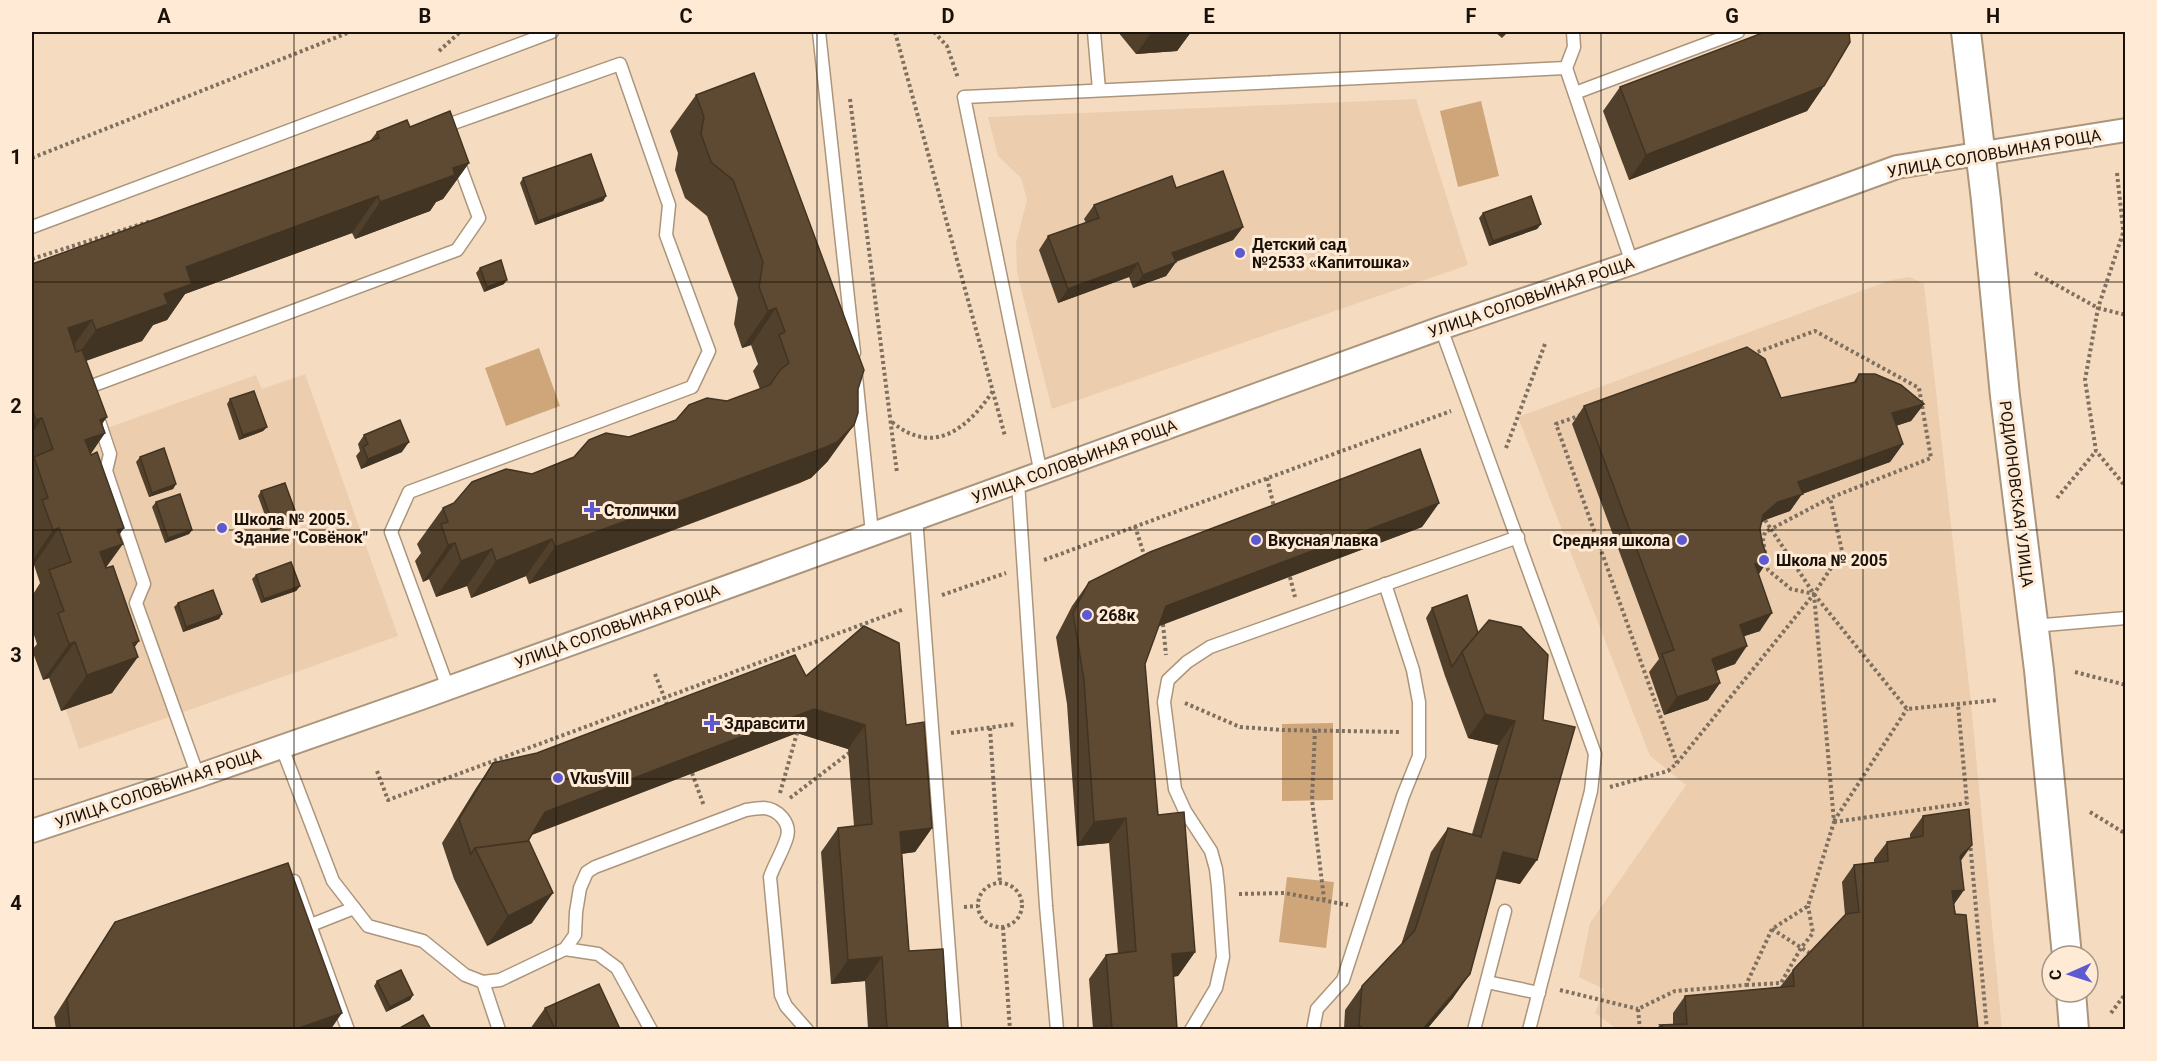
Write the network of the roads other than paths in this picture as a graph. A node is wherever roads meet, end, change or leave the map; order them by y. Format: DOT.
graph roads {
  1 [pos="552,32"];
  2 [pos="819,32"];
  3 [pos="1094,32"];
  4 [pos="1573,32"];
  5 [pos="1738,32"];
  6 [pos="1966,32"];
  7 [pos="1566,68"];
  8 [pos="1099,90"];
  9 [pos="1575,93"];
  10 [pos="2126,130"];
  11 [pos="1981,153"];
  12 [pos="32,227"];
  13 [pos="1632,263"];
  14 [pos="1441,328"];
  15 [pos="1041,474"];
  16 [pos="1018,482"];
  17 [pos="916,517"];
  18 [pos="872,533"];
  19 [pos="1518,537"];
  20 [pos="1385,584"];
  21 [pos="2126,618"];
  22 [pos="2033,626"];
  23 [pos="448,688"];
  24 [pos="281,745"];
  25 [pos="198,776"];
  26 [pos="32,831"];
  27 [pos="289,870"];
  28 [pos="354,908"];
  29 [pos="1505,911"];
  30 [pos="311,925"];
  31 [pos="2066,944"];
  32 [pos="565,949"];
  33 [pos="483,982"];
  34 [pos="1487,982"];
  35 [pos="1540,989"];
  36 [pos="2072,1004"];
  37 [pos="348,1029"];
  38 [pos="499,1029"];
  39 [pos="651,1029"];
  40 [pos="807,1029"];
  41 [pos="955,1029"];
  42 [pos="1057,1029"];
  43 [pos="1191,1029"];
  44 [pos="1313,1029"];
  45 [pos="1474,1029"];
  46 [pos="1529,1029"];
  47 [pos="2074,1029"];
  1 -- 12 [label="lane"];
  2 -- 18 [label="lane"];
  3 -- 8 [label="lane"];
  4 -- 7 [label="lane"];
  5 -- 9 [label="lane"];
  6 -- 11 [label="street, РОДИОНОВСКАЯ УЛИЦА"];
  7 -- 8 [label="lane"];
  7 -- 9 [label="lane"];
  8 -- 15 [label="lane"];
  9 -- 13 [label="lane"];
  10 -- 11 [label="street, УЛИЦА СОЛОВЬИНАЯ РОЩА"];
  11 -- 13 [label="street, УЛИЦА СОЛОВЬИНАЯ РОЩА"];
  11 -- 22 [label="street, РОДИОНОВСКАЯ УЛИЦА"];
  13 -- 14 [label="street, УЛИЦА СОЛОВЬИНАЯ РОЩА"];
  14 -- 15 [label="street, УЛИЦА СОЛОВЬИНАЯ РОЩА"];
  14 -- 19 [label="lane"];
  15 -- 16 [label="street, УЛИЦА СОЛОВЬИНАЯ РОЩА"];
  16 -- 17 [label="street, УЛИЦА СОЛОВЬИНАЯ РОЩА"];
  16 -- 42 [label="lane"];
  17 -- 18 [label="street, УЛИЦА СОЛОВЬИНАЯ РОЩА"];
  17 -- 41 [label="lane"];
  18 -- 23 [label="street, УЛИЦА СОЛОВЬИНАЯ РОЩА"];
  19 -- 20 [label="lane"];
  19 -- 35 [label="lane"];
  20 -- 43 [label="lane"];
  20 -- 44 [label="lane"];
  21 -- 22 [label="lane"];
  22 -- 31 [label="street, РОДИОНОВСКАЯ УЛИЦА"];
  23 -- 24 [label="street, УЛИЦА СОЛОВЬИНАЯ РОЩА"];
  23 -- 25 [label="lane"];
  24 -- 25 [label="street, УЛИЦА СОЛОВЬИНАЯ РОЩА"];
  24 -- 28 [label="lane"];
  25 -- 26 [label="street, УЛИЦА СОЛОВЬИНАЯ РОЩА"];
  27 -- 30 [label="lane"];
  28 -- 30 [label="lane"];
  28 -- 33 [label="lane"];
  29 -- 34 [label="lane"];
  30 -- 37 [label="lane"];
  32 -- 33 [label="lane"];
  32 -- 39 [label="lane"];
  32 -- 40 [label="lane"];
  33 -- 38 [label="lane"];
  34 -- 35 [label="lane"];
  34 -- 45 [label="lane"];
  35 -- 46 [label="lane"];
  36 -- 47 [label="street"];
}
